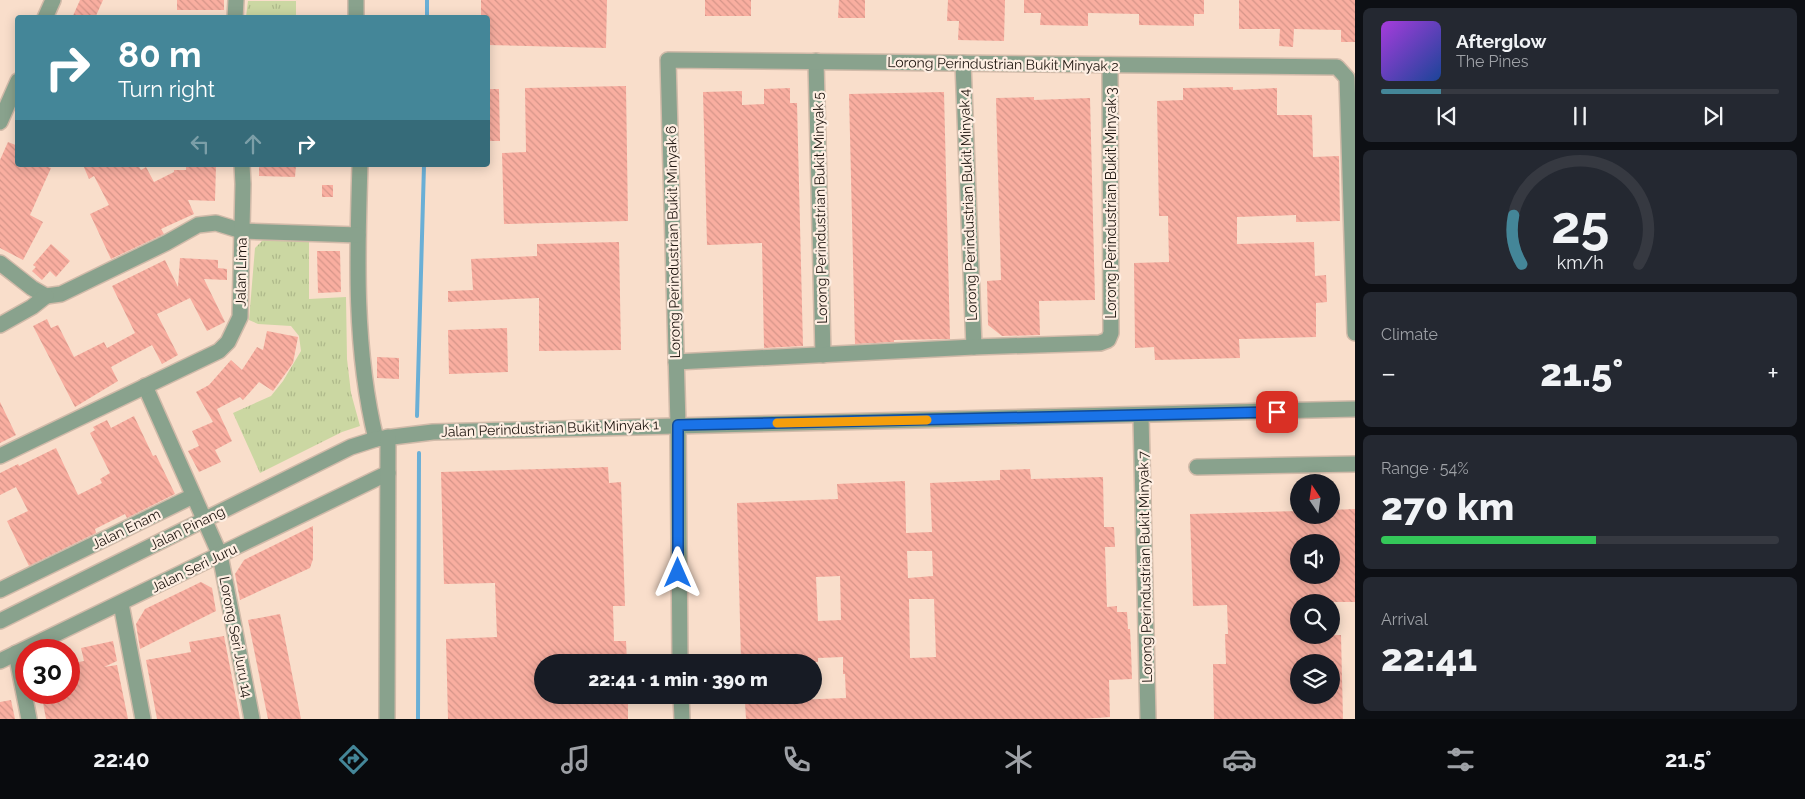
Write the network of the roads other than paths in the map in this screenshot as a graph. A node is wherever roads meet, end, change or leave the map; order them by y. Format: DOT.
graph roads {
  1 [pos="53,0"];
  2 [pos="236,0"];
  3 [pos="356,0"];
  4 [pos="46,15"];
  5 [pos="235,15"];
  6 [pos="356,15"];
  7 [pos="668,60"];
  8 [pos="816,61"];
  9 [pos="963,63"];
  10 [pos="1110,65"];
  11 [pos="15,89"];
  12 [pos="0,122"];
  13 [pos="1352,149"];
  14 [pos="242,167"];
  15 [pos="360,167"];
  16 [pos="242,231"];
  17 [pos="358,235"];
  18 [pos="0,263"];
  19 [pos="46,296"];
  20 [pos="0,325"];
  21 [pos="1355,332"];
  22 [pos="974,347"];
  23 [pos="823,355"];
  24 [pos="676,362"];
  25 [pos="145,386"];
  26 [pos="1355,410"];
  27 [pos="1141,416"];
  28 [pos="678,425"];
  29 [pos="382,438"];
  30 [pos="0,456"];
  31 [pos="1355,464"];
  32 [pos="1197,467"];
  33 [pos="388,473"];
  34 [pos="194,496"];
  35 [pos="204,520"];
  36 [pos="220,555"];
  37 [pos="0,590"];
  38 [pos="121,604"];
  39 [pos="0,622"];
  40 [pos="48,639"];
  41 [pos="15,654"];
  42 [pos="680,654"];
  43 [pos="0,661"];
  44 [pos="27,704"];
  45 [pos="681,704"];
  46 [pos="30,719"];
  47 [pos="143,719"];
  48 [pos="252,719"];
  49 [pos="387,719"];
  50 [pos="682,719"];
  51 [pos="1148,719"];
  1 -- 4 [label="street"];
  2 -- 5 [label="street"];
  3 -- 6 [label="street"];
  7 -- 8 [label="street, Lorong Perindustrian Bukit Minyak 2"];
  7 -- 24 [label="street, Lorong Perindustrian Bukit Minyak 6"];
  8 -- 9 [label="street, Lorong Perindustrian Bukit Minyak 2"];
  8 -- 23 [label="street, Lorong Perindustrian Bukit Minyak 5"];
  9 -- 10 [label="street, Lorong Perindustrian Bukit Minyak 2"];
  9 -- 22 [label="street, Lorong Perindustrian Bukit Minyak 4"];
  10 -- 13 [label="street, Lorong Perindustrian Bukit Minyak 2"];
  10 -- 22 [label="street, Lorong Perindustrian Bukit Minyak 3"];
  11 -- 12 [label="street"];
  13 -- 21 [label="street"];
  14 -- 16 [label="street, Jalan Lima"];
  15 -- 17 [label="street"];
  16 -- 17 [label="street"];
  16 -- 19 [label="street"];
  16 -- 25 [label="street, Jalan Lima"];
  17 -- 29 [label="street"];
  18 -- 19 [label="street"];
  19 -- 20 [label="street"];
  22 -- 23 [label="street"];
  23 -- 24 [label="street"];
  24 -- 28 [label="street, Lorong Perindustrian Bukit Minyak 6"];
  25 -- 30 [label="street, Jalan Lima"];
  25 -- 34 [label="street"];
  26 -- 27 [label="street, Jalan Perindustrian Bukit Minyak 1"];
  27 -- 28 [label="street, Jalan Perindustrian Bukit Minyak 1"];
  27 -- 51 [label="street, Lorong Perindustrian Bukit Minyak 7"];
  28 -- 29 [label="street, Jalan Perindustrian Bukit Minyak 1"];
  28 -- 42 [label="street, Lorong Perindustrian Bukit Minyak 6"];
  29 -- 33 [label="street"];
  29 -- 35 [label="street, Jalan Pinang"];
  31 -- 32 [label="street"];
  33 -- 36 [label="street, Jalan Seri Juru"];
  33 -- 49 [label="street"];
  34 -- 35 [label="street"];
  34 -- 37 [label="street, Jalan Enam"];
  35 -- 36 [label="street"];
  35 -- 39 [label="street, Jalan Pinang"];
  36 -- 38 [label="street, Jalan Seri Juru"];
  36 -- 48 [label="street, Lorong Seri Juru 14"];
  38 -- 40 [label="street, Jalan Seri Juru"];
  38 -- 47 [label="street"];
  41 -- 43 [label="street, Jalan Seri Juru"];
  44 -- 46 [label="street"];
  45 -- 50 [label="street"];
}
